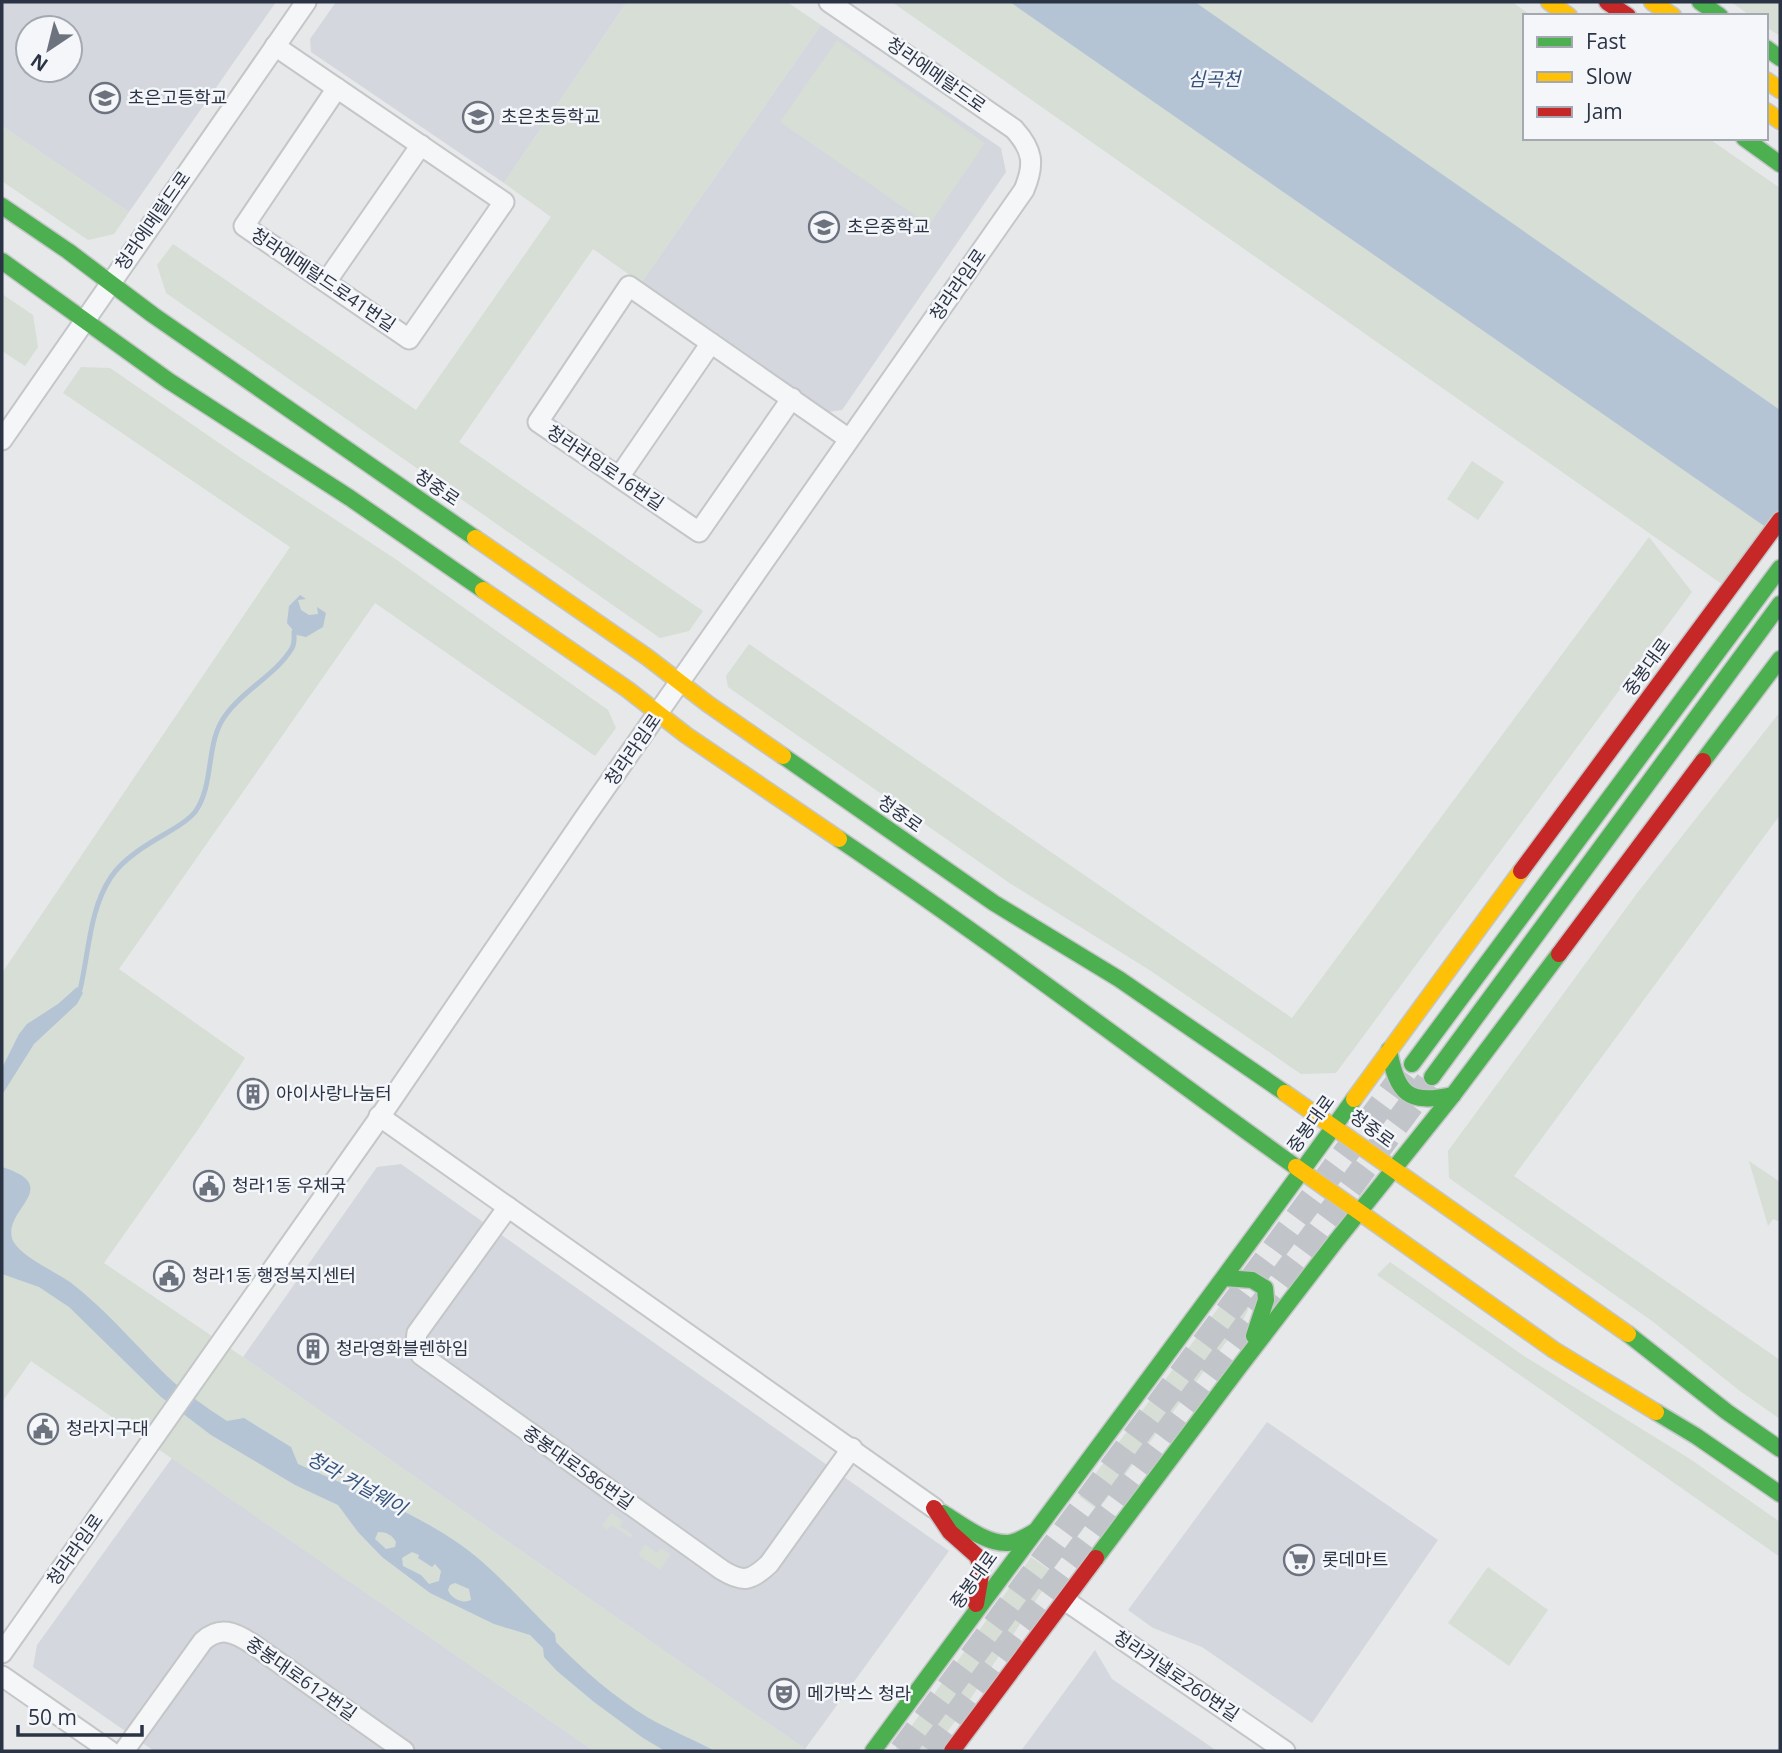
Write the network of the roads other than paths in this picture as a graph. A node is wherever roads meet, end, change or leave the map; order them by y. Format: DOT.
graph roads {
  1 [pos="306,2"];
  2 [pos="829,2"];
  3 [pos="1549,2"];
  4 [pos="1607,2"];
  5 [pos="1653,2"];
  6 [pos="1700,2"];
  7 [pos="1566,14"];
  8 [pos="1625,14"];
  9 [pos="1670,14"];
  10 [pos="1717,14"];
  11 [pos="275,46"];
  12 [pos="337,88"];
  13 [pos="1747,140"];
  14 [pos="421,145"];
  15 [pos="1030,158"];
  16 [pos="1780,164"];
  17 [pos="2,206"];
  18 [pos="2,261"];
  19 [pos="326,282"];
  20 [pos="109,284"];
  21 [pos="85,320"];
  22 [pos="711,343"];
  23 [pos="792,398"];
  24 [pos="849,439"];
  25 [pos="2,440"];
  26 [pos="619,477"];
  27 [pos="1780,520"];
  28 [pos="1780,568"];
  29 [pos="1775,610"];
  30 [pos="1780,660"];
  31 [pos="680,682"];
  32 [pos="660,713"];
  33 [pos="1389,1050"];
  34 [pos="1412,1064"];
  35 [pos="1432,1077"];
  36 [pos="1453,1095"];
  37 [pos="379,1116"];
  38 [pos="1334,1126"];
  39 [pos="1302,1170"];
  40 [pos="1395,1170"];
  41 [pos="508,1207"];
  42 [pos="1359,1212"];
  43 [pos="1225,1278"];
  44 [pos="1240,1366"];
  45 [pos="852,1448"];
  46 [pos="1780,1449"];
  47 [pos="1780,1494"];
  48 [pos="934,1508"];
  49 [pos="1034,1532"];
  50 [pos="1066,1601"];
  51 [pos="973,1614"];
  52 [pos="2,1653"];
  53 [pos="2,1676"];
  54 [pos="110,1751"];
  55 [pos="124,1751"];
  56 [pos="404,1751"];
  57 [pos="873,1751"];
  58 [pos="952,1751"];
  59 [pos="1286,1751"];
  1 -- 11 [label="street, 청라에메랄드로"];
  2 -- 15 [label="street, 청라에메랄드로"];
  3 -- 7 [label="main road"];
  4 -- 8 [label="main road"];
  5 -- 9 [label="main road"];
  6 -- 10 [label="main road"];
  11 -- 12 [label="street, 청라에메랄드로41번길"];
  11 -- 20 [label="street, 청라에메랄드로"];
  12 -- 14 [label="street, 청라에메랄드로41번길"];
  12 -- 19 [label="street, 청라에메랄드로41번길"];
  13 -- 16 [label="main road"];
  14 -- 19 [label="street"];
  14 -- 19 [label="street, 청라에메랄드로41번길"];
  15 -- 24 [label="street, 청라라임로"];
  17 -- 20 [label="main road, 청중로"];
  18 -- 21 [label="main road"];
  20 -- 21 [label="street, 청라에메랄드로"];
  20 -- 31 [label="main road, 청중로"];
  21 -- 25 [label="street, 청라에메랄드로"];
  21 -- 32 [label="main road"];
  22 -- 23 [label="street, 청라라임로16번길"];
  22 -- 26 [label="street"];
  22 -- 26 [label="street, 청라라임로16번길"];
  23 -- 24 [label="street, 청라라임로16번길"];
  23 -- 26 [label="street, 청라라임로16번길"];
  24 -- 31 [label="street, 청라라임로"];
  27 -- 33 [label="main road, 중봉대로"];
  28 -- 34 [label="main road"];
  29 -- 35 [label="main road"];
  30 -- 36 [label="main road"];
  31 -- 32 [label="street, 청라라임로"];
  31 -- 38 [label="main road, 청중로"];
  32 -- 37 [label="street, 청라라임로"];
  32 -- 39 [label="main road"];
  33 -- 36 [label="main road"];
  33 -- 38 [label="main road, 중봉대로"];
  36 -- 40 [label="main road"];
  37 -- 41 [label="street"];
  37 -- 52 [label="street, 청라라임로"];
  38 -- 39 [label="main road, 중봉대로"];
  38 -- 40 [label="main road, 청중로"];
  39 -- 42 [label="main road"];
  39 -- 43 [label="main road, 중봉대로"];
  40 -- 42 [label="main road"];
  40 -- 46 [label="main road, 청중로"];
  41 -- 45 [label="street"];
  41 -- 45 [label="street, 중봉대로586번길"];
  42 -- 44 [label="main road"];
  42 -- 47 [label="main road"];
  43 -- 44 [label="main road"];
  43 -- 49 [label="main road, 중봉대로"];
  44 -- 50 [label="main road"];
  45 -- 48 [label="street"];
  48 -- 49 [label="main road"];
  48 -- 51 [label="main road"];
  49 -- 51 [label="main road, 중봉대로"];
  50 -- 58 [label="main road"];
  50 -- 59 [label="street, 청라커낼로260번길"];
  51 -- 57 [label="main road, 중봉대로"];
  53 -- 54 [label="street"];
  55 -- 56 [label="street, 중봉대로612번길"];
}
